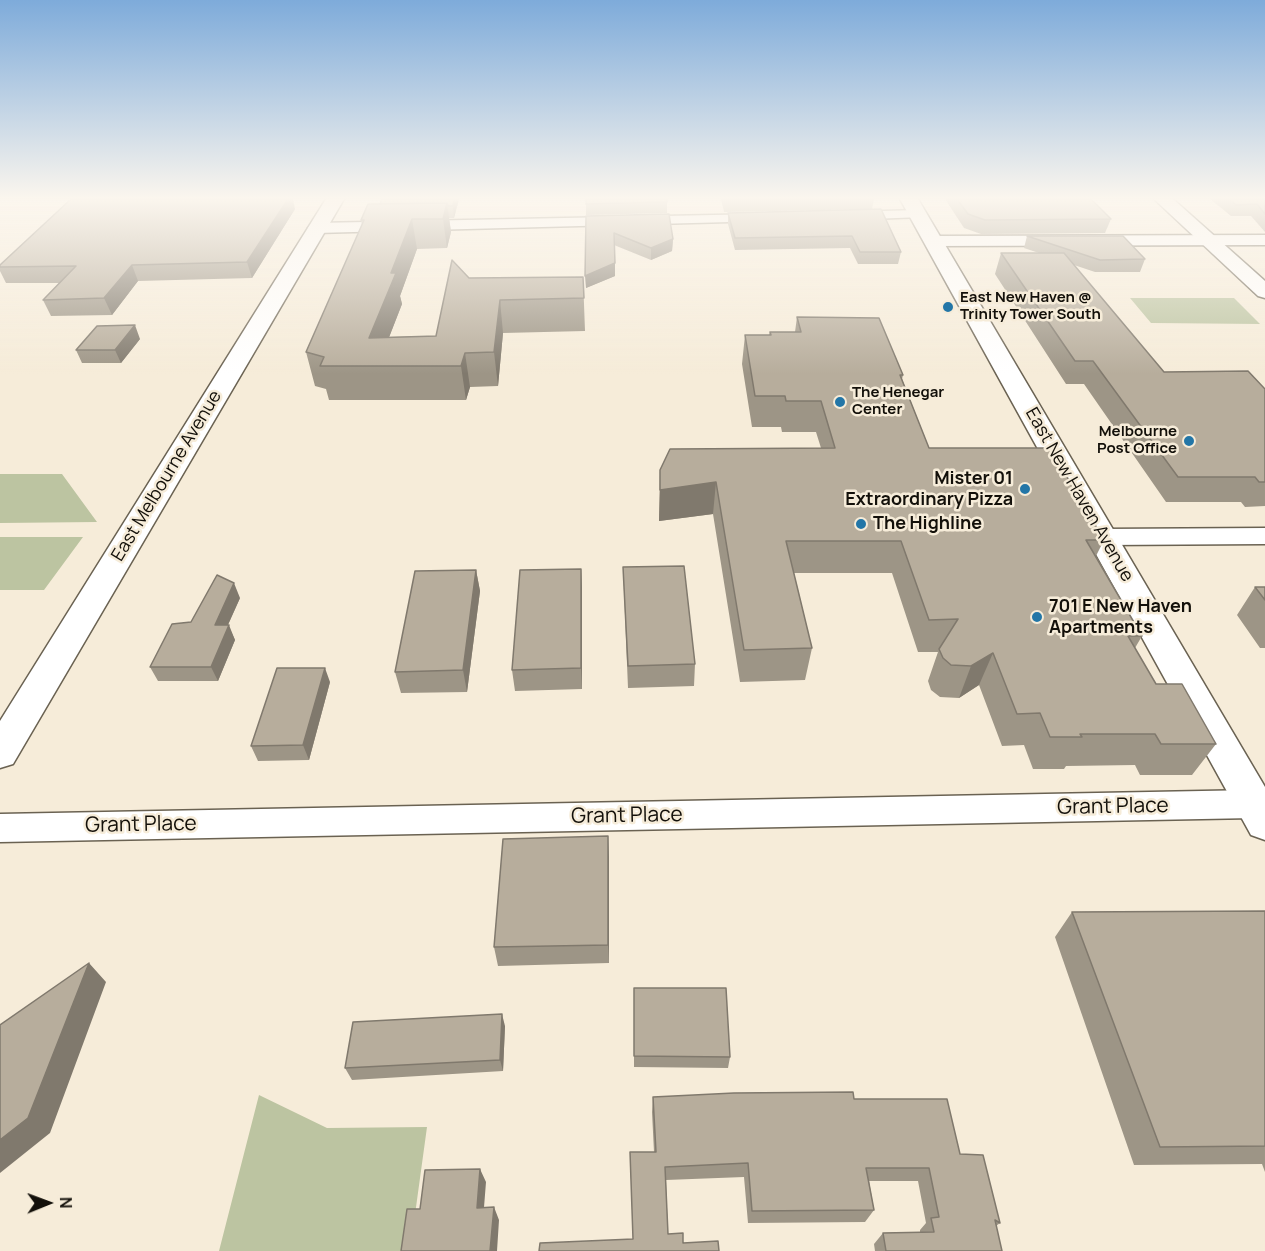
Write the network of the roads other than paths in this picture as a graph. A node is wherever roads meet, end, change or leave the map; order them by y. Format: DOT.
graph roads {
  1 [pos="298,257"];
  2 [pos="942,257"];
  3 [pos="1227,257"];
  4 [pos="1265,292"];
  5 [pos="1265,536"];
  6 [pos="1104,537"];
  7 [pos="0,753"];
  8 [pos="1260,813"];
  9 [pos="0,828"];
  1 -- 7 [label="street, East Melbourne Avenue"];
  2 -- 6 [label="street, East New Haven Avenue"];
  3 -- 4 [label="street"];
  5 -- 6 [label="street"];
  6 -- 8 [label="street, East New Haven Avenue"];
  8 -- 9 [label="street, Grant Place"];
}
